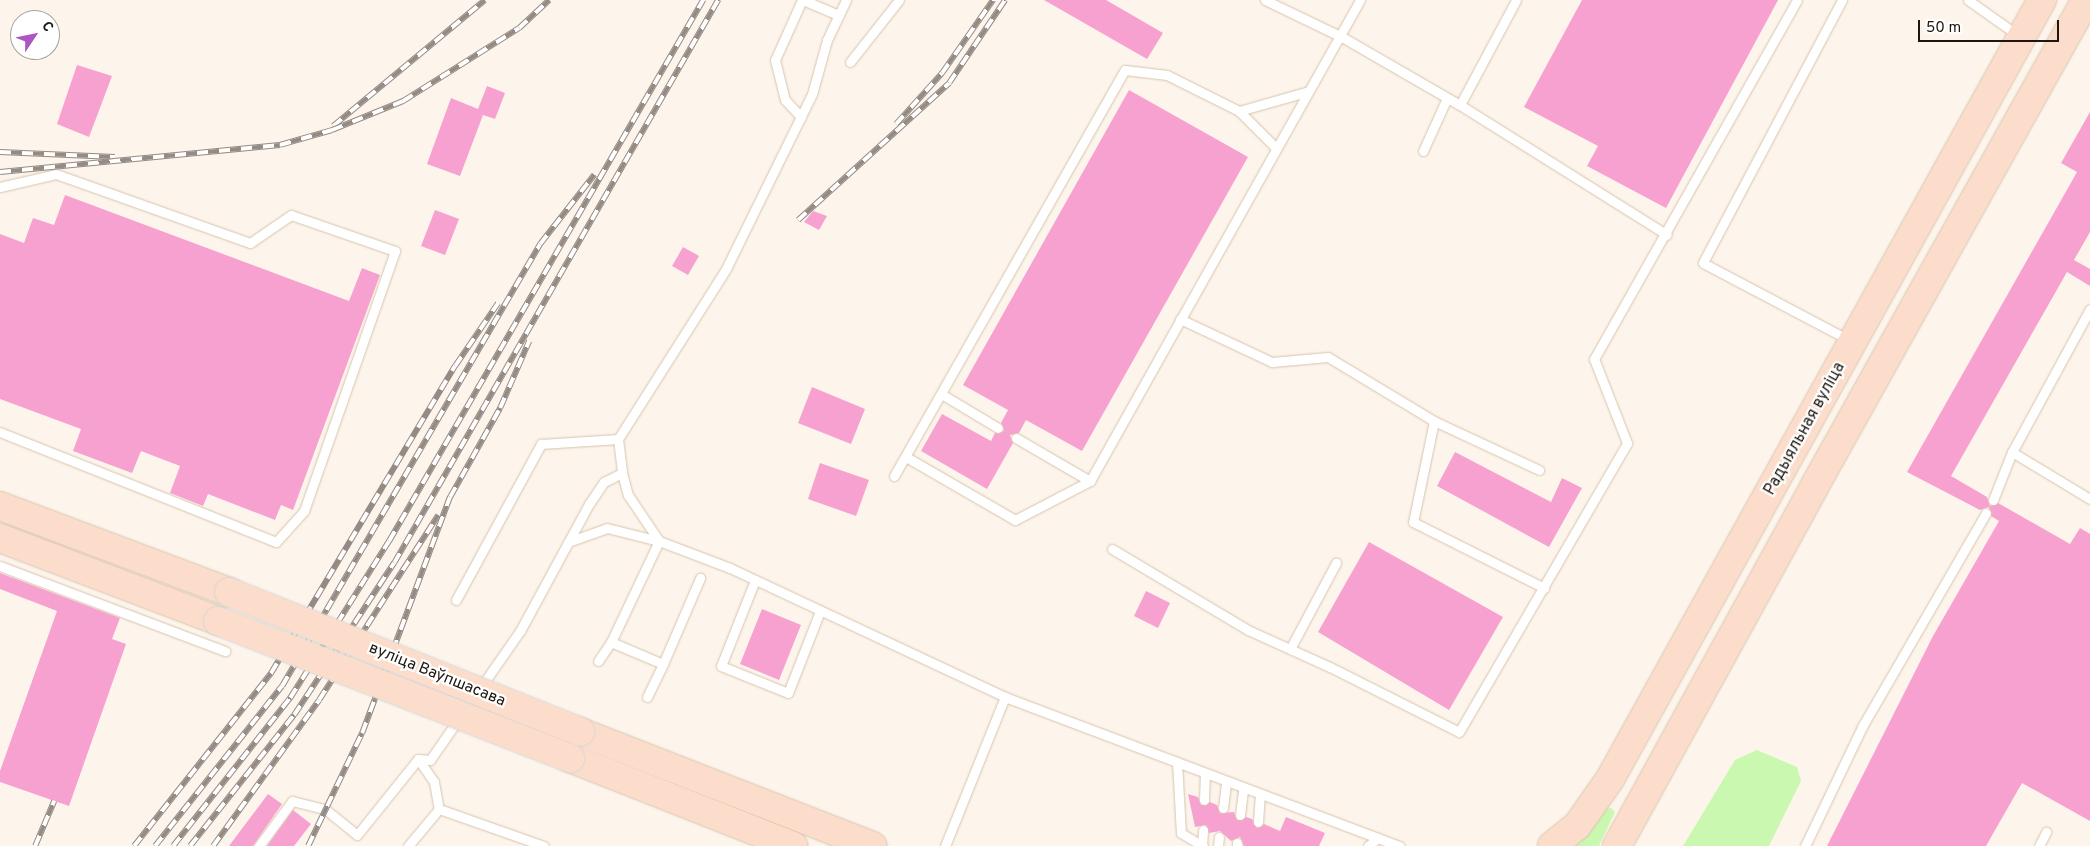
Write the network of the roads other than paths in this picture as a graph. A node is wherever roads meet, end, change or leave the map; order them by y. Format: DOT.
graph roads {
  1 [pos="802,0"];
  2 [pos="846,0"];
  3 [pos="898,0"];
  4 [pos="1265,0"];
  5 [pos="1360,0"];
  6 [pos="1516,0"];
  7 [pos="1797,0"];
  8 [pos="1842,0"];
  9 [pos="1968,0"];
  10 [pos="2042,0"];
  11 [pos="2086,0"];
  12 [pos="839,15"];
  13 [pos="1342,37"];
  14 [pos="2021,38"];
  15 [pos="850,62"];
  16 [pos="1306,92"];
  17 [pos="1446,98"];
  18 [pos="1460,105"];
  19 [pos="1239,111"];
  20 [pos="800,117"];
  21 [pos="1276,148"];
  22 [pos="1423,151"];
  23 [pos="0,187"];
  24 [pos="1667,235"];
  25 [pos="2090,309"];
  26 [pos="1180,319"];
  27 [pos="1854,342"];
  28 [pos="943,395"];
  29 [pos="1434,421"];
  30 [pos="998,428"];
  31 [pos="0,432"];
  32 [pos="1016,438"];
  33 [pos="618,439"];
  34 [pos="2012,452"];
  35 [pos="906,457"];
  36 [pos="1539,470"];
  37 [pos="622,473"];
  38 [pos="894,476"];
  39 [pos="1090,481"];
  40 [pos="2090,499"];
  41 [pos="1993,500"];
  42 [pos="0,506"];
  43 [pos="1986,513"];
  44 [pos="0,538"];
  45 [pos="659,540"];
  46 [pos="568,542"];
  47 [pos="1112,549"];
  48 [pos="1336,563"];
  49 [pos="0,566"];
  50 [pos="700,578"];
  51 [pos="755,580"];
  52 [pos="1544,588"];
  53 [pos="456,600"];
  54 [pos="820,610"];
  55 [pos="611,642"];
  56 [pos="1290,649"];
  57 [pos="225,651"];
  58 [pos="598,661"];
  59 [pos="664,664"];
  60 [pos="647,697"];
  61 [pos="1006,697"];
  62 [pos="418,760"];
  63 [pos="1177,762"];
  64 [pos="1205,775"];
  65 [pos="1226,782"];
  66 [pos="1243,789"];
  67 [pos="1260,795"];
  68 [pos="1204,800"];
  69 [pos="1223,808"];
  70 [pos="438,809"];
  71 [pos="1240,815"];
  72 [pos="1258,822"];
  73 [pos="1203,830"];
  74 [pos="2046,832"];
  75 [pos="1378,838"];
  76 [pos="259,846"];
  77 [pos="408,846"];
  78 [pos="544,846"];
  79 [pos="793,846"];
  80 [pos="874,846"];
  81 [pos="946,846"];
  82 [pos="1202,846"];
  83 [pos="1368,846"];
  84 [pos="1400,846"];
  85 [pos="1552,846"];
  86 [pos="1618,846"];
  87 [pos="1805,846"];
  88 [pos="2038,846"];
  1 -- 12 [label="lane"];
  1 -- 20 [label="lane"];
  2 -- 12 [label="lane"];
  3 -- 15 [label="lane"];
  4 -- 13 [label="lane"];
  5 -- 13 [label="lane"];
  6 -- 18 [label="lane"];
  7 -- 24 [label="lane"];
  8 -- 27 [label="lane"];
  9 -- 14 [label="lane"];
  10 -- 14 [label="main road, Радыяльная вуліца"];
  11 -- 86 [label="main road"];
  12 -- 20 [label="lane"];
  13 -- 16 [label="lane"];
  13 -- 17 [label="lane"];
  14 -- 27 [label="main road, Радыяльная вуліца"];
  16 -- 19 [label="lane"];
  16 -- 21 [label="lane"];
  17 -- 18 [label="lane"];
  17 -- 22 [label="lane"];
  18 -- 24 [label="lane"];
  19 -- 21 [label="lane"];
  19 -- 28 [label="lane"];
  20 -- 33 [label="lane"];
  21 -- 26 [label="lane"];
  23 -- 31 [label="lane"];
  24 -- 52 [label="lane"];
  25 -- 34 [label="lane"];
  26 -- 29 [label="lane"];
  26 -- 39 [label="lane"];
  27 -- 85 [label="main road, Радыяльная вуліца"];
  28 -- 30 [label="lane"];
  28 -- 35 [label="lane"];
  29 -- 36 [label="lane"];
  29 -- 52 [label="lane"];
  32 -- 39 [label="lane"];
  33 -- 37 [label="lane"];
  33 -- 53 [label="lane"];
  34 -- 40 [label="lane"];
  34 -- 41 [label="lane"];
  35 -- 38 [label="lane"];
  35 -- 39 [label="lane"];
  37 -- 45 [label="lane"];
  37 -- 46 [label="lane"];
  42 -- 80 [label="main road, вуліца Ваўпшасава, bridge"];
  43 -- 87 [label="lane"];
  44 -- 79 [label="main road, вуліца Ваўпшасава, bridge"];
  45 -- 46 [label="lane"];
  45 -- 51 [label="lane"];
  45 -- 55 [label="lane"];
  46 -- 62 [label="lane"];
  47 -- 56 [label="lane"];
  48 -- 56 [label="lane"];
  49 -- 57 [label="lane"];
  50 -- 59 [label="lane"];
  51 -- 54 [label="lane"];
  51 -- 54 [label="lane"];
  52 -- 56 [label="lane"];
  54 -- 61 [label="lane"];
  55 -- 58 [label="lane"];
  55 -- 59 [label="lane"];
  59 -- 60 [label="lane"];
  61 -- 63 [label="lane"];
  61 -- 81 [label="lane"];
  62 -- 70 [label="lane"];
  62 -- 76 [label="lane"];
  63 -- 64 [label="lane"];
  63 -- 82 [label="lane"];
  64 -- 65 [label="lane"];
  64 -- 68 [label="lane"];
  65 -- 66 [label="lane"];
  65 -- 69 [label="lane"];
  66 -- 67 [label="lane"];
  66 -- 71 [label="lane"];
  67 -- 72 [label="lane"];
  67 -- 75 [label="lane"];
  70 -- 77 [label="lane"];
  70 -- 78 [label="lane"];
  73 -- 82 [label="lane"];
  74 -- 88 [label="lane"];
  75 -- 83 [label="lane"];
  75 -- 84 [label="lane"];
}
